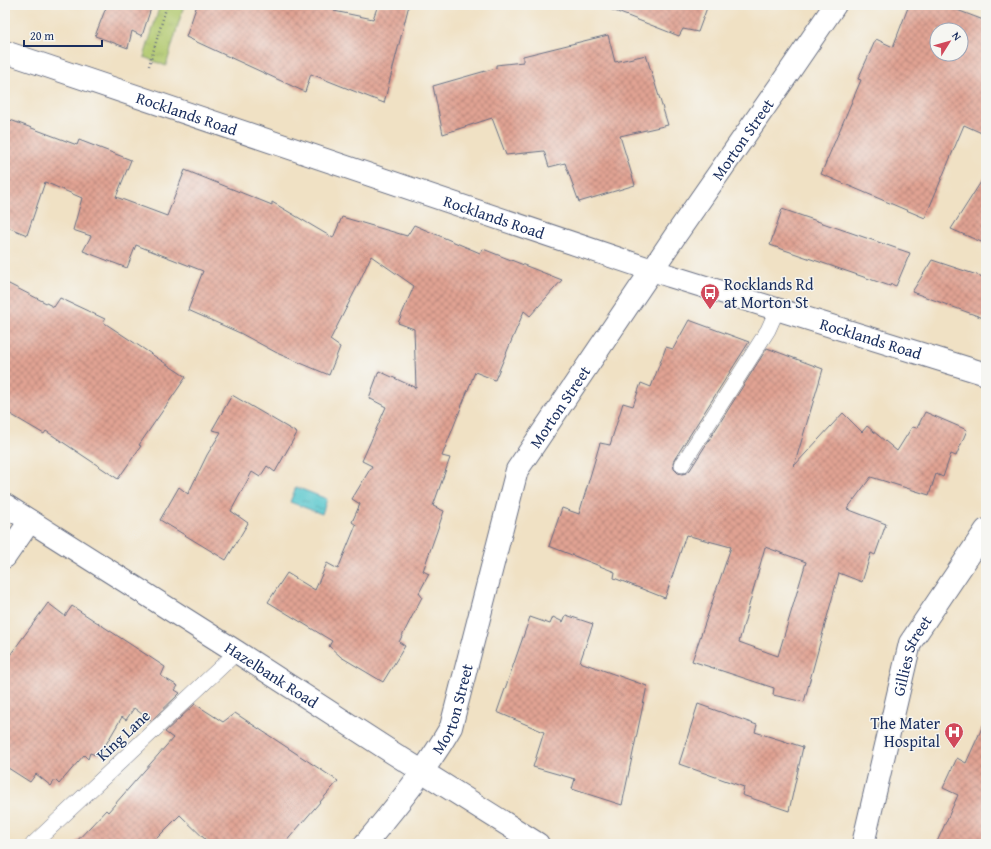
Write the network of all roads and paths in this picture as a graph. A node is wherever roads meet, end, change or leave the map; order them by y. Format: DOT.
graph roads {
  1 [pos="168,5"];
  2 [pos="835,5"];
  3 [pos="5,52"];
  4 [pos="149,66"];
  5 [pos="652,270"];
  6 [pos="777,310"];
  7 [pos="986,374"];
  8 [pos="682,465"];
  9 [pos="5,505"];
  10 [pos="30,521"];
  11 [pos="986,530"];
  12 [pos="5,557"];
  13 [pos="237,652"];
  14 [pos="422,771"];
  15 [pos="34,844"];
  16 [pos="365,844"];
  17 [pos="538,844"];
  18 [pos="863,844"];
  1 -- 4 [label="path"];
  2 -- 5 [label="street, Morton Street"];
  3 -- 5 [label="street, Rocklands Road"];
  5 -- 6 [label="street, Rocklands Road"];
  5 -- 14 [label="street, Morton Street"];
  6 -- 7 [label="street, Rocklands Road"];
  6 -- 8 [label="lane"];
  9 -- 10 [label="street, Hazelbank Road"];
  10 -- 12 [label="street"];
  10 -- 13 [label="street, Hazelbank Road"];
  11 -- 18 [label="street, Gillies Street"];
  13 -- 14 [label="street, Hazelbank Road"];
  13 -- 15 [label="lane, King Lane"];
  14 -- 16 [label="street, Morton Street"];
  14 -- 17 [label="street, Hazelbank Road"];
}
